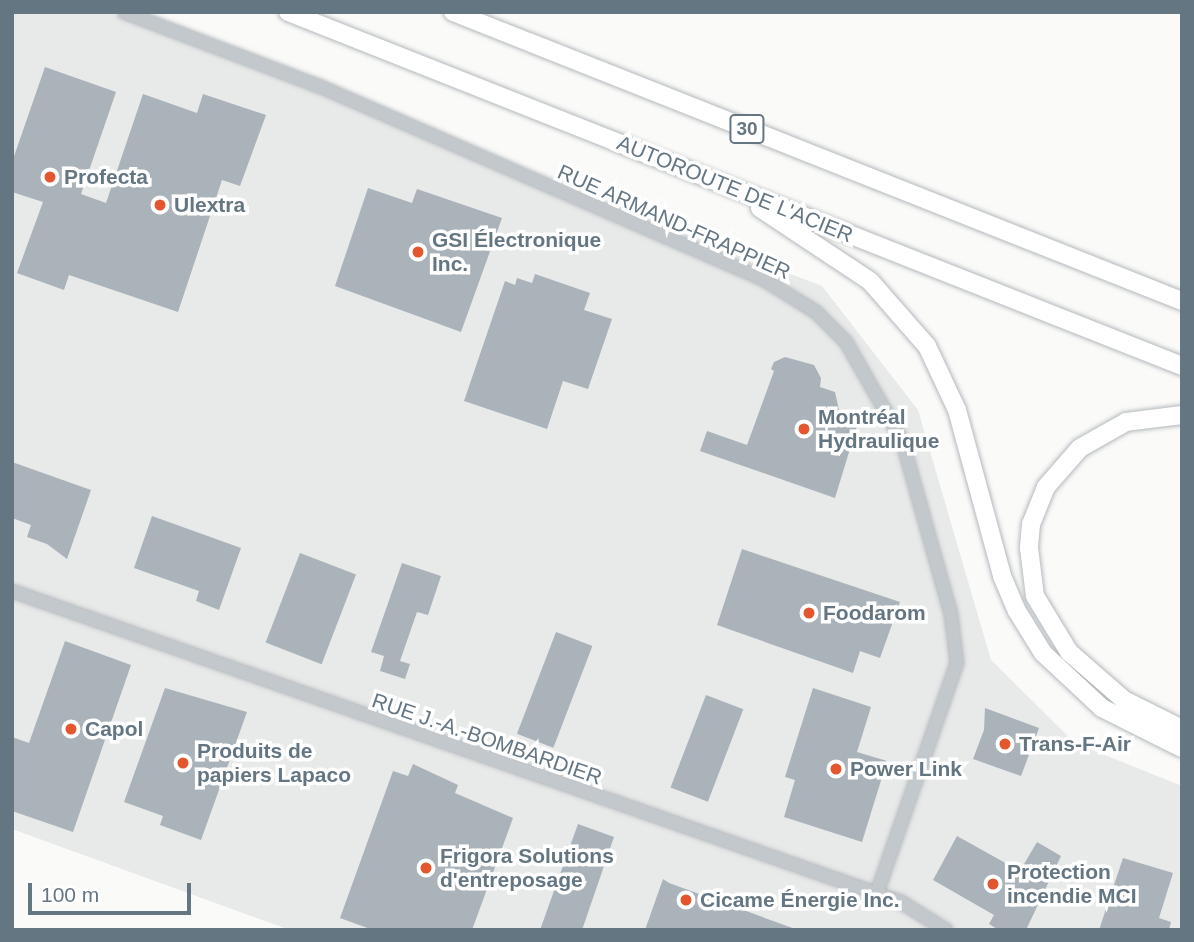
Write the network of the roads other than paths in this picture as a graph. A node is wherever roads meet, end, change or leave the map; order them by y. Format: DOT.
graph roads {
  1 [pos="124,12"];
  2 [pos="288,12"];
  3 [pos="453,12"];
  4 [pos="715,181"];
  5 [pos="1182,301"];
  6 [pos="1182,366"];
  7 [pos="1182,415"];
  8 [pos="12,591"];
  9 [pos="1182,729"];
  10 [pos="1182,748"];
  11 [pos="876,896"];
  12 [pos="946,930"];
  1 -- 11 [label="street, RUE ARMAND-FRAPPIER"];
  2 -- 4 [label="highway, AUTOROUTE DE L'ACIER"];
  3 -- 5 [label="highway, 30"];
  4 -- 6 [label="highway, AUTOROUTE DE L'ACIER"];
  4 -- 10 [label="highway"];
  7 -- 9 [label="highway"];
  8 -- 11 [label="street, RUE J.-A.-BOMBARDIER"];
  11 -- 12 [label="street, RUE J.-A.-BOMBARDIER"];
}
